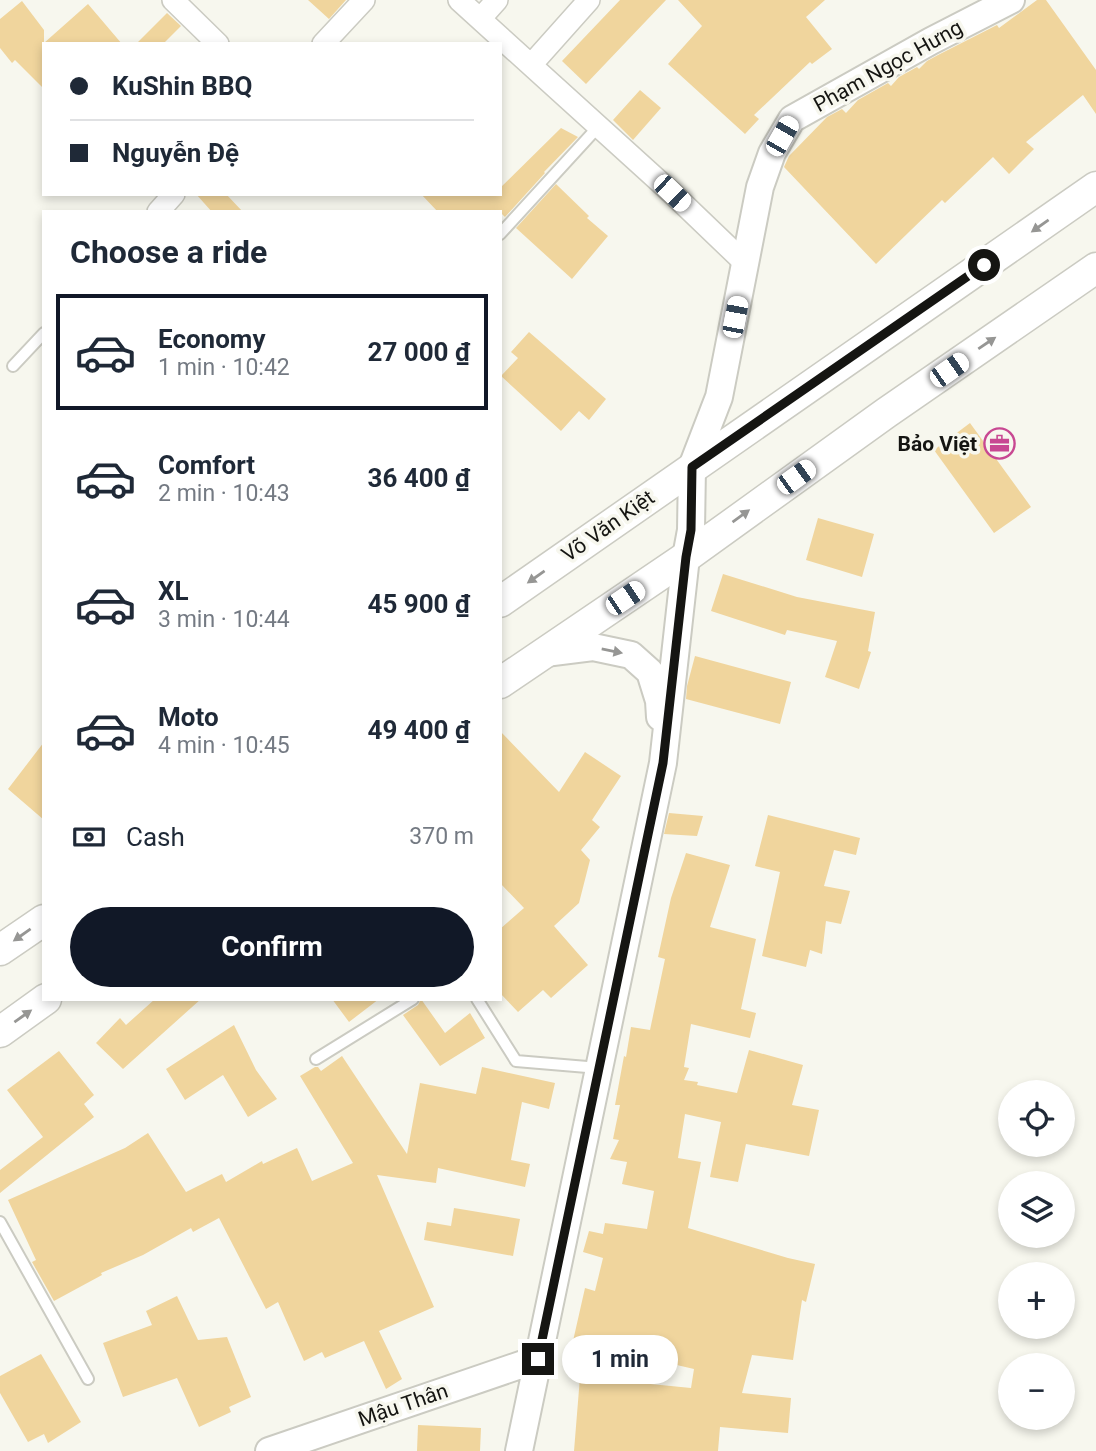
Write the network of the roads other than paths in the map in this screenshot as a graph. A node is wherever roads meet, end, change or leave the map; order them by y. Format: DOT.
graph roads {
  1 [pos="173,0"];
  2 [pos="364,0"];
  3 [pos="459,0"];
  4 [pos="497,0"];
  5 [pos="589,0"];
  6 [pos="1011,0"];
  7 [pos="480,19"];
  8 [pos="216,42"];
  9 [pos="325,42"];
  10 [pos="531,65"];
  11 [pos="598,127"];
  12 [pos="1096,187"];
  13 [pos="172,196"];
  14 [pos="160,210"];
  15 [pos="502,232"];
  16 [pos="746,264"];
  17 [pos="1096,268"];
  18 [pos="42,335"];
  19 [pos="13,366"];
  20 [pos="692,467"];
  21 [pos="686,557"];
  22 [pos="502,601"];
  23 [pos="545,653"];
  24 [pos="502,682"];
  25 [pos="663,763"];
  26 [pos="42,921"];
  27 [pos="0,950"];
  28 [pos="44,1001"];
  29 [pos="410,1001"];
  30 [pos="478,1001"];
  31 [pos="0,1032"];
  32 [pos="316,1059"];
  33 [pos="599,1068"];
  34 [pos="0,1222"];
  35 [pos="538,1359"];
  36 [pos="88,1379"];
  37 [pos="320,1442"];
  38 [pos="269,1451"];
  39 [pos="519,1451"];
  1 -- 8 [label="street"];
  2 -- 9 [label="street"];
  3 -- 7 [label="street"];
  4 -- 7 [label="street"];
  5 -- 10 [label="street"];
  6 -- 16 [label="street, Phạm Ngọc Hưng"];
  7 -- 10 [label="street"];
  10 -- 11 [label="street"];
  11 -- 15 [label="lane"];
  11 -- 16 [label="street"];
  12 -- 20 [label="main road, Võ Văn Kiệt, one-way"];
  13 -- 14 [label="street"];
  16 -- 20 [label="street, Phạm Ngọc Hưng"];
  21 -- 17 [label="main road, one-way"];
  18 -- 19 [label="lane"];
  20 -- 21 [label="street"];
  20 -- 22 [label="main road, Võ Văn Kiệt, one-way"];
  21 -- 23 [label="main road"];
  21 -- 25 [label="street"];
  23 -- 24 [label="main road"];
  23 -- 25 [label="street, one-way"];
  25 -- 33 [label="street"];
  26 -- 27 [label="main road, one-way"];
  31 -- 28 [label="main road, one-way"];
  29 -- 32 [label="lane"];
  30 -- 33 [label="lane"];
  33 -- 35 [label="street"];
  34 -- 36 [label="lane"];
  35 -- 37 [label="street, Mậu Thân"];
  35 -- 39 [label="street"];
  37 -- 38 [label="street, Mậu Thân"];
}
